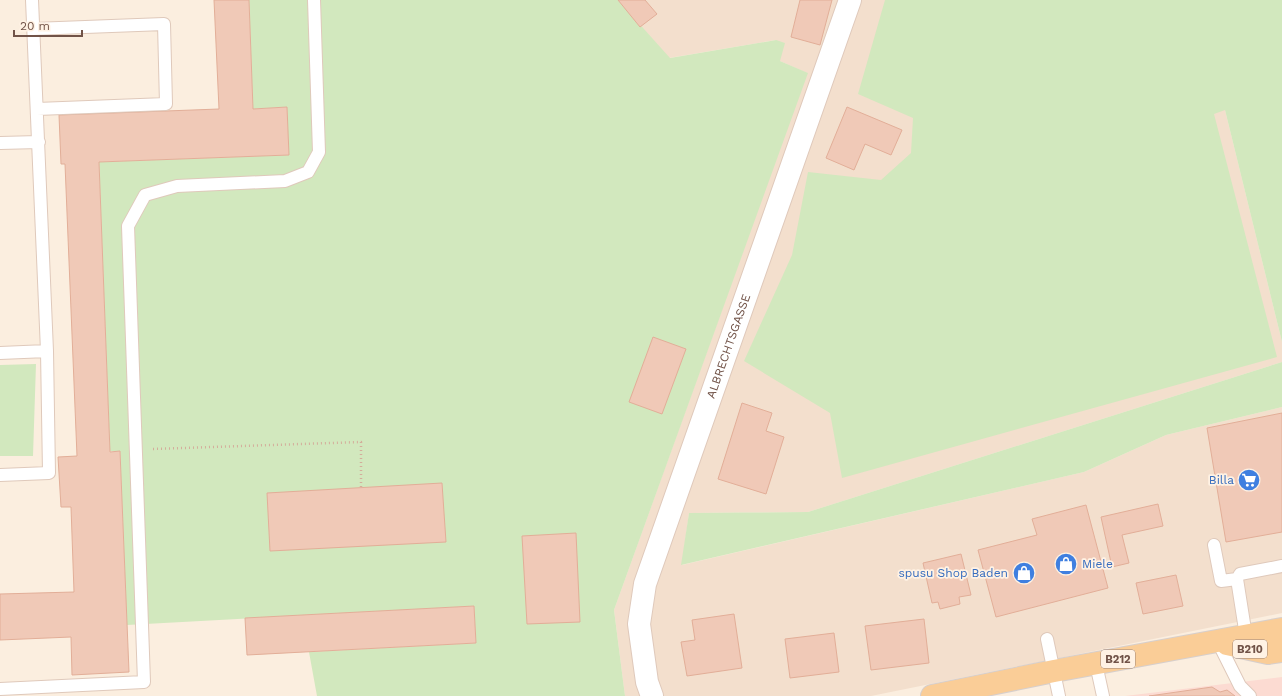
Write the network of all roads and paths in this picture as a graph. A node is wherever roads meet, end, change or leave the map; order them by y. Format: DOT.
graph roads {
  1 [pos="32,0"];
  2 [pos="314,0"];
  3 [pos="850,0"];
  4 [pos="33,28"];
  5 [pos="37,109"];
  6 [pos="39,142"];
  7 [pos="0,143"];
  8 [pos="47,351"];
  9 [pos="0,353"];
  10 [pos="136,450"];
  11 [pos="0,475"];
  12 [pos="361,488"];
  13 [pos="1214,545"];
  14 [pos="1282,566"];
  15 [pos="1238,579"];
  16 [pos="1282,629"];
  17 [pos="1246,636"];
  18 [pos="1047,639"];
  19 [pos="1218,642"];
  20 [pos="1282,651"];
  21 [pos="1096,664"];
  22 [pos="1054,671"];
  23 [pos="0,690"];
  24 [pos="652,696"];
  25 [pos="932,696"];
  26 [pos="1059,696"];
  27 [pos="1103,696"];
  28 [pos="1250,696"];
  1 -- 4 [label="lane"];
  2 -- 10 [label="lane"];
  3 -- 24 [label="street, ALBRECHTSGASSE"];
  4 -- 5 [label="lane"];
  4 -- 5 [label="lane"];
  5 -- 6 [label="lane"];
  6 -- 7 [label="lane"];
  6 -- 8 [label="lane"];
  8 -- 9 [label="lane"];
  8 -- 11 [label="lane"];
  10 -- 12 [label="path"];
  10 -- 23 [label="lane"];
  13 -- 15 [label="lane"];
  14 -- 15 [label="lane"];
  15 -- 17 [label="lane"];
  16 -- 17 [label="main road, B212"];
  17 -- 19 [label="main road, B212"];
  18 -- 22 [label="lane"];
  19 -- 20 [label="main road, B210"];
  19 -- 21 [label="main road, B212"];
  19 -- 28 [label="lane"];
  21 -- 22 [label="main road, B212"];
  21 -- 27 [label="lane"];
  22 -- 25 [label="main road, B212"];
  22 -- 26 [label="lane"];
}
